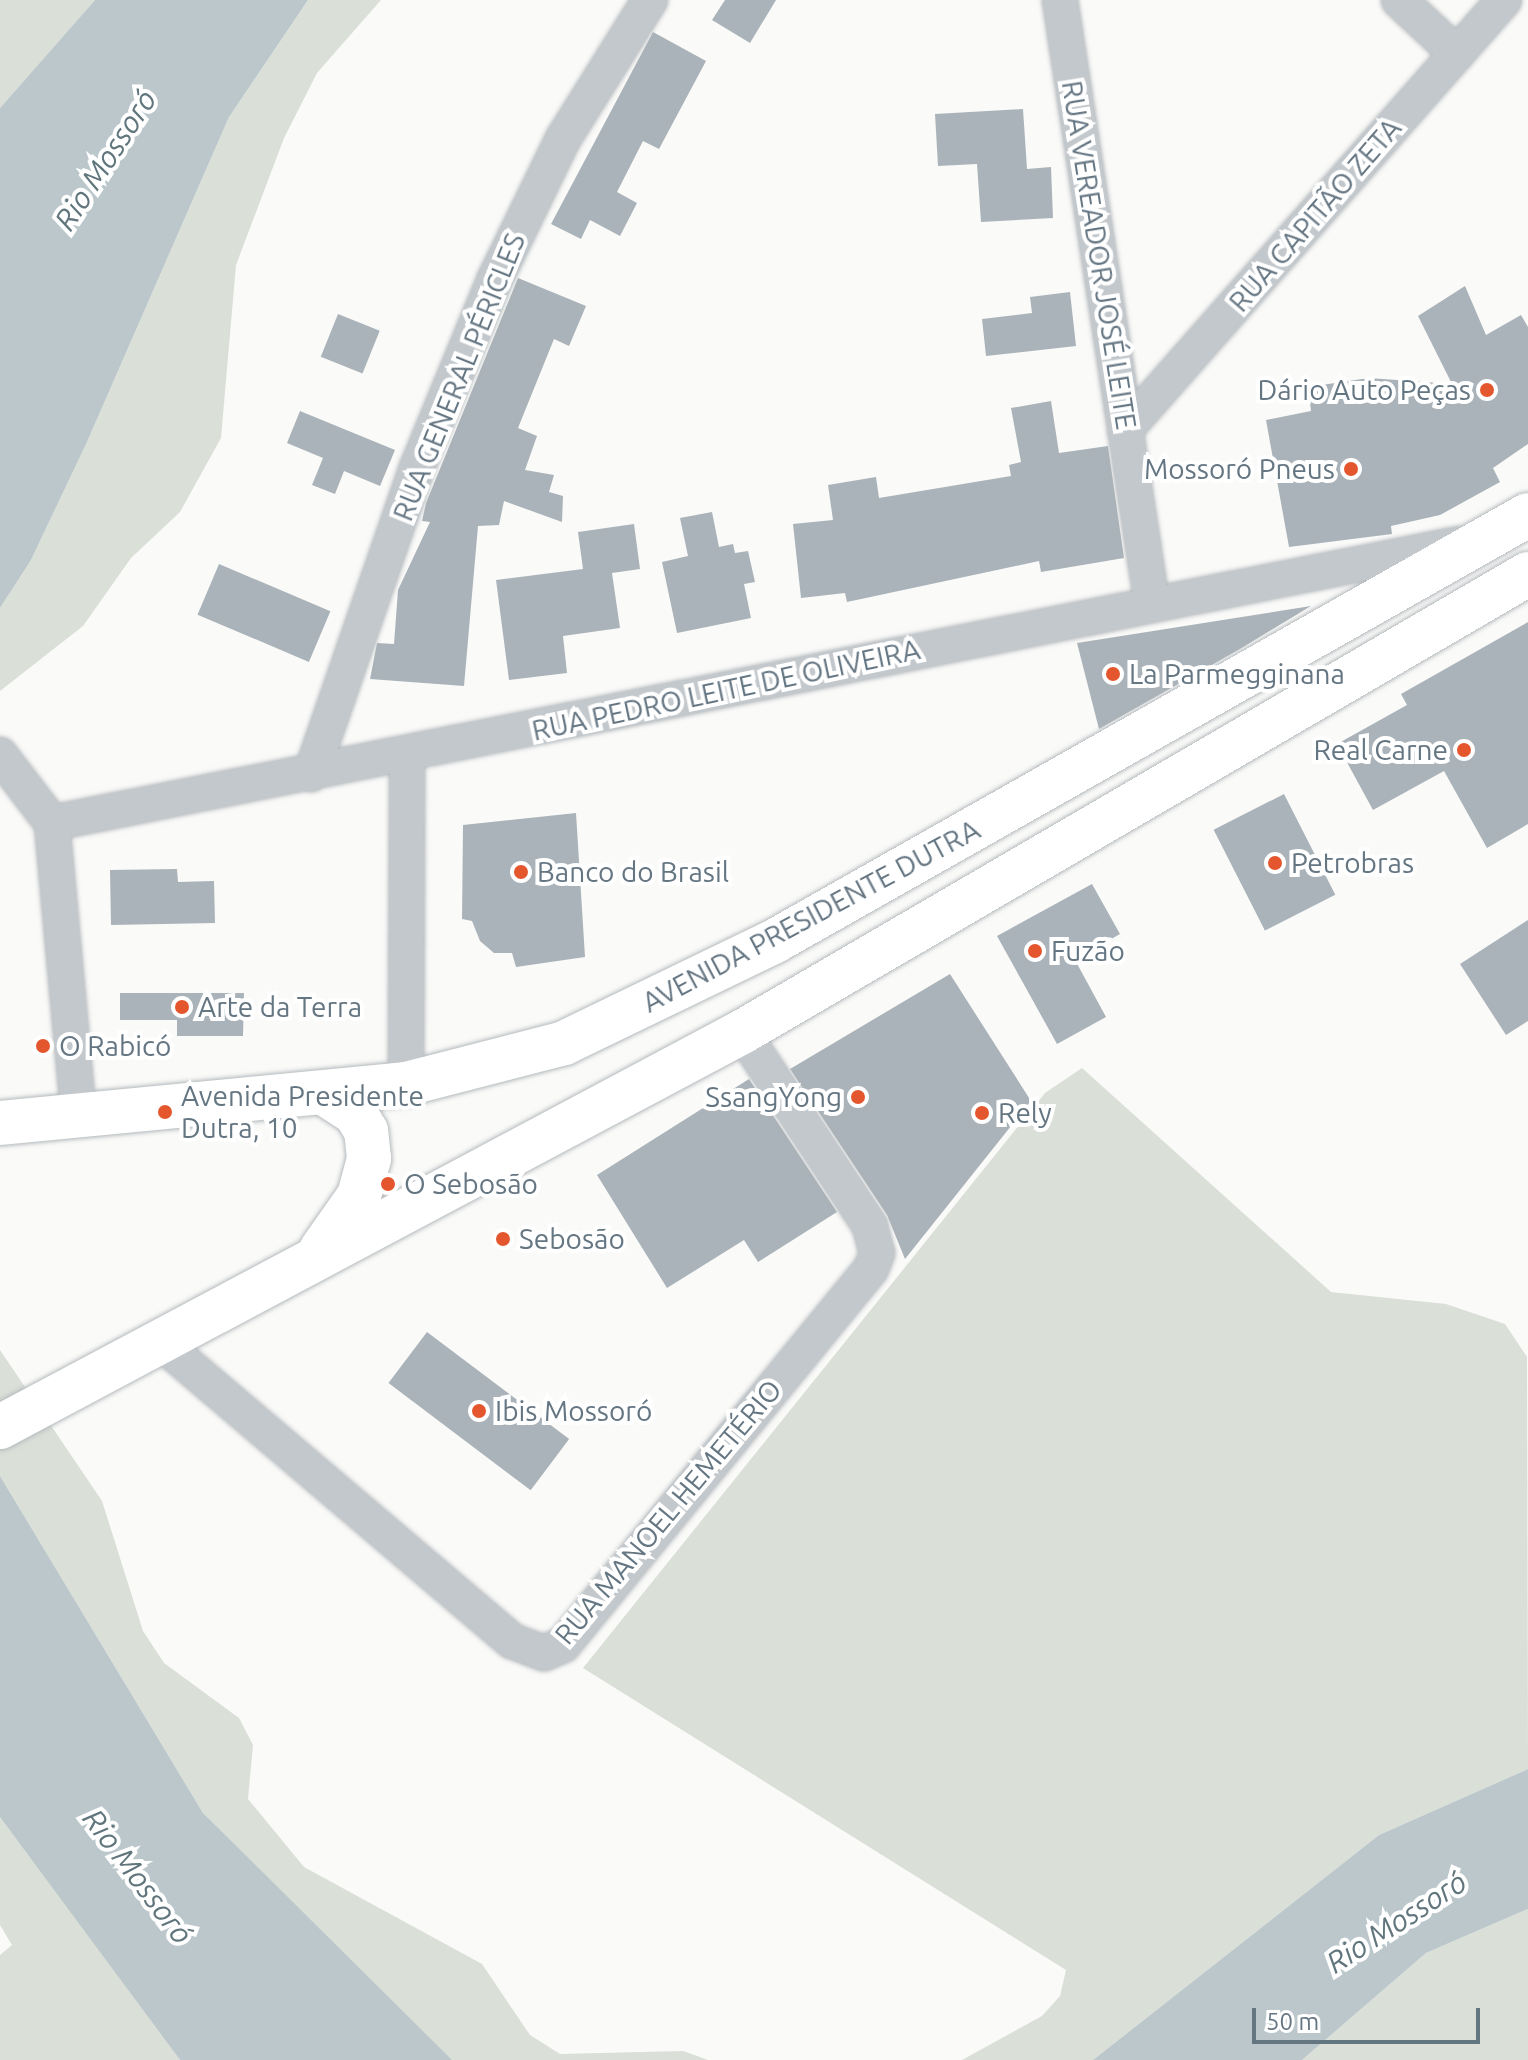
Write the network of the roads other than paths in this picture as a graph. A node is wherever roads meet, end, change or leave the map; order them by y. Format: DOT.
graph roads {
  1 [pos="650,0"];
  2 [pos="1060,0"];
  3 [pos="1399,0"];
  4 [pos="1504,0"];
  5 [pos="1457,54"];
  6 [pos="1125,430"];
  7 [pos="1528,515"];
  8 [pos="1484,539"];
  9 [pos="1528,574"];
  10 [pos="1152,604"];
  11 [pos="0,755"];
  12 [pos="407,756"];
  13 [pos="311,774"];
  14 [pos="52,823"];
  15 [pos="775,941"];
  16 [pos="807,995"];
  17 [pos="742,1032"];
  18 [pos="406,1084"];
  19 [pos="326,1094"];
  20 [pos="79,1118"];
  21 [pos="14,1122"];
  22 [pos="318,1255"];
  23 [pos="157,1339"];
  24 [pos="0,1427"];
  1 -- 13 [label="street, RUA GENERAL PÉRICLES"];
  2 -- 6 [label="street, RUA VEREADOR JOSÉ LEITE"];
  3 -- 5 [label="street"];
  4 -- 5 [label="street, RUA CAPITÃO ZETA"];
  5 -- 6 [label="street, RUA CAPITÃO ZETA"];
  6 -- 10 [label="street, RUA VEREADOR JOSÉ LEITE"];
  7 -- 8 [label="main road, AVENIDA PRESIDENTE DUTRA"];
  8 -- 10 [label="street, RUA PEDRO LEITE DE OLIVEIRA"];
  8 -- 15 [label="main road, AVENIDA PRESIDENTE DUTRA"];
  9 -- 16 [label="main road, AVENIDA PRESIDENTE DUTRA"];
  10 -- 12 [label="street, RUA PEDRO LEITE DE OLIVEIRA"];
  11 -- 14 [label="street"];
  12 -- 13 [label="street, RUA PEDRO LEITE DE OLIVEIRA"];
  12 -- 18 [label="street"];
  13 -- 14 [label="street, RUA PEDRO LEITE DE OLIVEIRA"];
  14 -- 20 [label="street"];
  15 -- 16 [label="main road"];
  15 -- 18 [label="main road, AVENIDA PRESIDENTE DUTRA"];
  16 -- 17 [label="main road, AVENIDA PRESIDENTE DUTRA"];
  17 -- 22 [label="main road, AVENIDA PRESIDENTE DUTRA"];
  17 -- 23 [label="street, RUA MANOEL HEMETÉRIO"];
  18 -- 19 [label="main road, AVENIDA PRESIDENTE DUTRA"];
  19 -- 20 [label="main road, AVENIDA PRESIDENTE DUTRA"];
  19 -- 22 [label="main road"];
  20 -- 21 [label="main road, AVENIDA PRESIDENTE DUTRA"];
  22 -- 23 [label="main road, AVENIDA PRESIDENTE DUTRA"];
  23 -- 24 [label="main road, AVENIDA PRESIDENTE DUTRA"];
}
